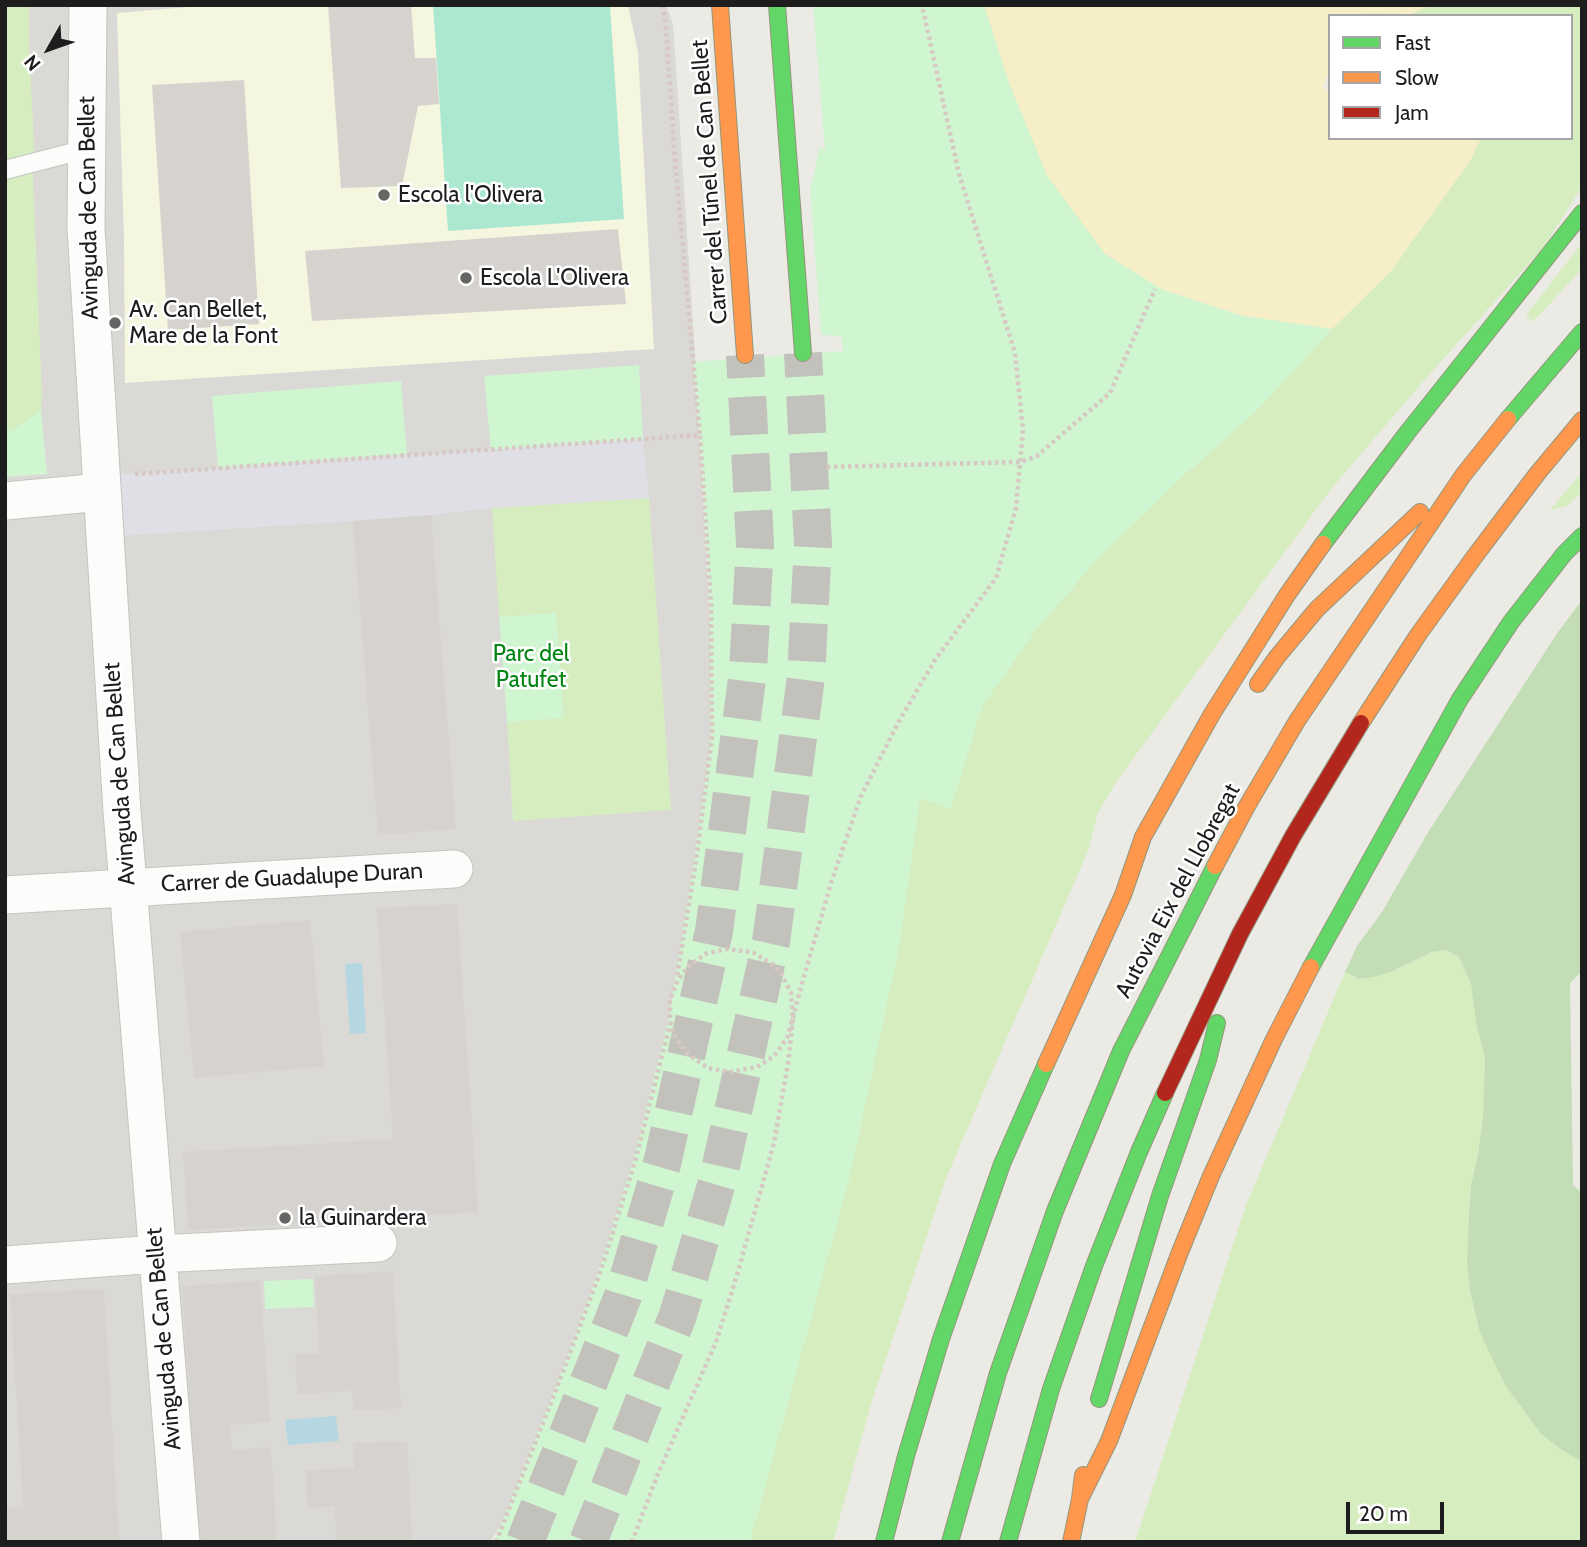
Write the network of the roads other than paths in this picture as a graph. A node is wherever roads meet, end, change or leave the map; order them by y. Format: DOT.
graph roads {
  1 [pos="88,5"];
  2 [pos="720,5"];
  3 [pos="777,5"];
  4 [pos="86,149"];
  5 [pos="5,170"];
  6 [pos="1582,213"];
  7 [pos="1582,332"];
  8 [pos="803,354"];
  9 [pos="745,355"];
  10 [pos="1582,420"];
  11 [pos="1464,474"];
  12 [pos="101,484"];
  13 [pos="5,501"];
  14 [pos="1582,536"];
  15 [pos="1246,701"];
  16 [pos="1155,849"];
  17 [pos="454,869"];
  18 [pos="128,887"];
  19 [pos="5,895"];
  20 [pos="1123,895"];
  21 [pos="1240,934"];
  22 [pos="379,1243"];
  23 [pos="157,1254"];
  24 [pos="5,1265"];
  25 [pos="1095,1413"];
  26 [pos="1086,1450"];
  27 [pos="1080,1499"];
  28 [pos="181,1542"];
  29 [pos="884,1542"];
  30 [pos="950,1542"];
  31 [pos="1008,1542"];
  32 [pos="1071,1542"];
  1 -- 4 [label="street, Avinguda de Can Bellet"];
  2 -- 9 [label="main road, Carrer del Túnel de Can Bellet"];
  3 -- 8 [label="main road"];
  4 -- 5 [label="lane"];
  4 -- 12 [label="street, Avinguda de Can Bellet"];
  6 -- 20 [label="main road"];
  7 -- 11 [label="main road, Autovia Eix del Llobregat"];
  10 -- 21 [label="main road"];
  11 -- 15 [label="main road"];
  11 -- 30 [label="main road, Autovia Eix del Llobregat"];
  12 -- 13 [label="street"];
  12 -- 18 [label="street, Avinguda de Can Bellet"];
  14 -- 27 [label="main road"];
  16 -- 20 [label="main road"];
  17 -- 18 [label="street, Carrer de Guadalupe Duran"];
  18 -- 19 [label="street, Carrer de Guadalupe Duran"];
  18 -- 23 [label="street, Avinguda de Can Bellet"];
  20 -- 29 [label="main road"];
  21 -- 25 [label="main road"];
  21 -- 31 [label="main road"];
  22 -- 23 [label="street"];
  23 -- 24 [label="street"];
  23 -- 28 [label="street, Avinguda de Can Bellet"];
  26 -- 27 [label="main road"];
  27 -- 32 [label="main road"];
}
